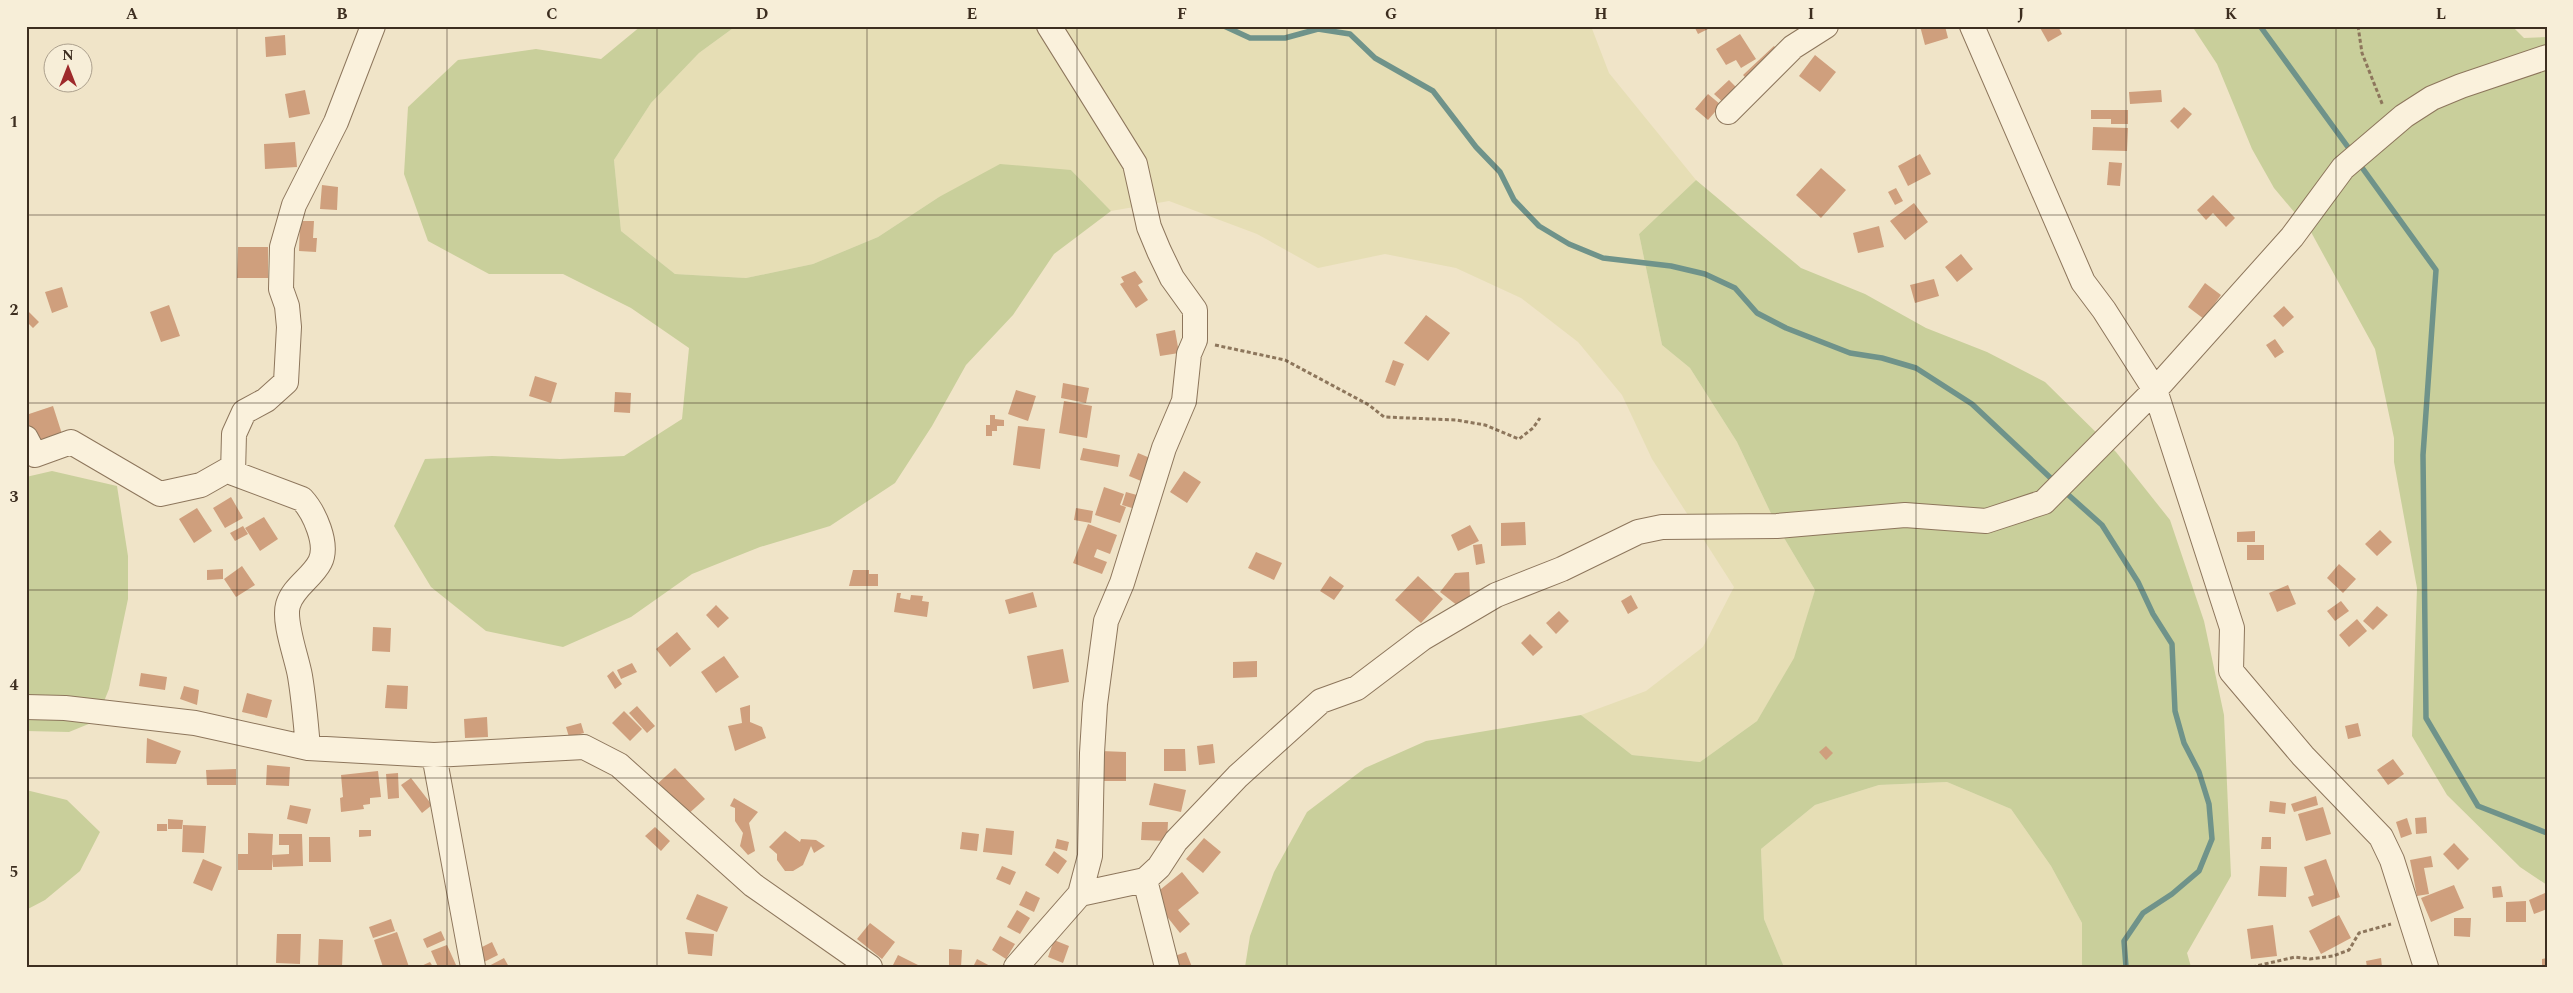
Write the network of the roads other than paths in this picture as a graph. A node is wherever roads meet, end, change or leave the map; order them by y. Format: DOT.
graph roads {
  1 [pos="373,26"];
  2 [pos="1049,26"];
  3 [pos="1826,26"];
  4 [pos="1972,26"];
  5 [pos="2547,57"];
  6 [pos="1728,112"];
  7 [pos="2155,390"];
  8 [pos="26,438"];
  9 [pos="232,468"];
  10 [pos="26,707"];
  11 [pos="308,748"];
  12 [pos="434,755"];
  13 [pos="1145,880"];
  14 [pos="1080,894"];
  15 [pos="473,967"];
  16 [pos="870,967"];
  17 [pos="1016,967"];
  18 [pos="1168,967"];
  19 [pos="2426,967"];
  1 -- 9 [label="street"];
  2 -- 14 [label="street"];
  3 -- 6 [label="street"];
  4 -- 7 [label="street"];
  5 -- 7 [label="street"];
  7 -- 13 [label="street"];
  7 -- 19 [label="street"];
  8 -- 9 [label="street"];
  9 -- 11 [label="street"];
  10 -- 11 [label="street"];
  11 -- 12 [label="street"];
  12 -- 15 [label="street"];
  12 -- 16 [label="street"];
  13 -- 14 [label="street"];
  13 -- 18 [label="street"];
  14 -- 17 [label="street"];
}
